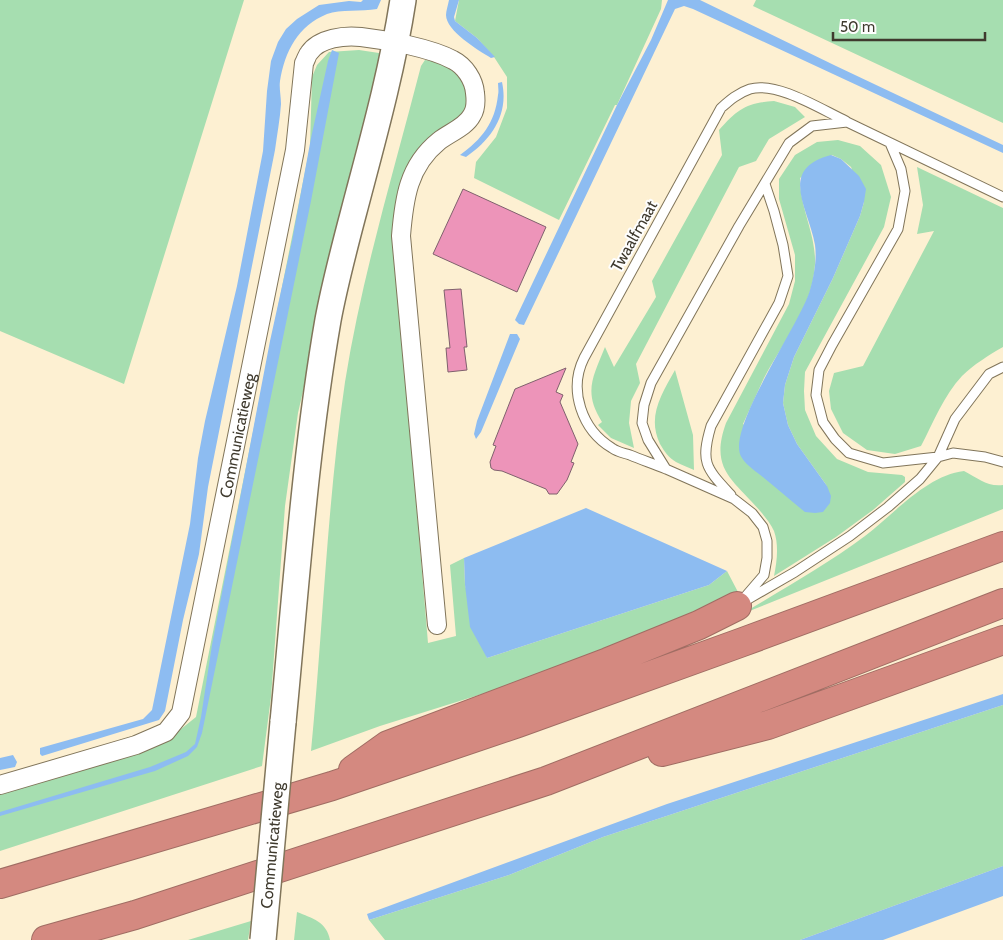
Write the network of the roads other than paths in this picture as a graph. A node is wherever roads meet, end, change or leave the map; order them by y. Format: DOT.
graph roads {
  1 [pos="403,0"];
  2 [pos="396,43"];
  3 [pos="847,122"];
  4 [pos="890,143"];
  5 [pos="765,184"];
  6 [pos="1003,197"];
  7 [pos="1003,367"];
  8 [pos="938,456"];
  9 [pos="1003,462"];
  10 [pos="666,469"];
  11 [pos="734,499"];
  12 [pos="1003,546"];
  13 [pos="1003,603"];
  14 [pos="737,606"];
  15 [pos="437,625"];
  16 [pos="1003,640"];
  17 [pos="546,782"];
  18 [pos="0,785"];
  19 [pos="332,786"];
  20 [pos="0,884"];
  21 [pos="46,940"];
  22 [pos="263,940"];
  1 -- 2 [label="street, Communicatieweg"];
  2 -- 15 [label="street, Communicatieweg"];
  2 -- 18 [label="street, Communicatieweg"];
  2 -- 22 [label="street, Communicatieweg, bridge"];
  3 -- 4 [label="lane, Twaalfmaat"];
  3 -- 5 [label="lane"];
  3 -- 10 [label="lane, Twaalfmaat"];
  4 -- 6 [label="lane, Twaalfmaat"];
  4 -- 8 [label="lane"];
  5 -- 10 [label="lane"];
  5 -- 11 [label="lane, Twaalfmaat"];
  7 -- 8 [label="lane"];
  8 -- 9 [label="lane"];
  8 -- 14 [label="lane"];
  10 -- 11 [label="lane, Twaalfmaat"];
  11 -- 14 [label="lane, Twaalfmaat"];
  12 -- 19 [label="highway"];
  13 -- 17 [label="highway"];
  14 -- 19 [label="highway"];
  16 -- 17 [label="highway"];
  17 -- 21 [label="highway"];
  19 -- 20 [label="highway"];
}
